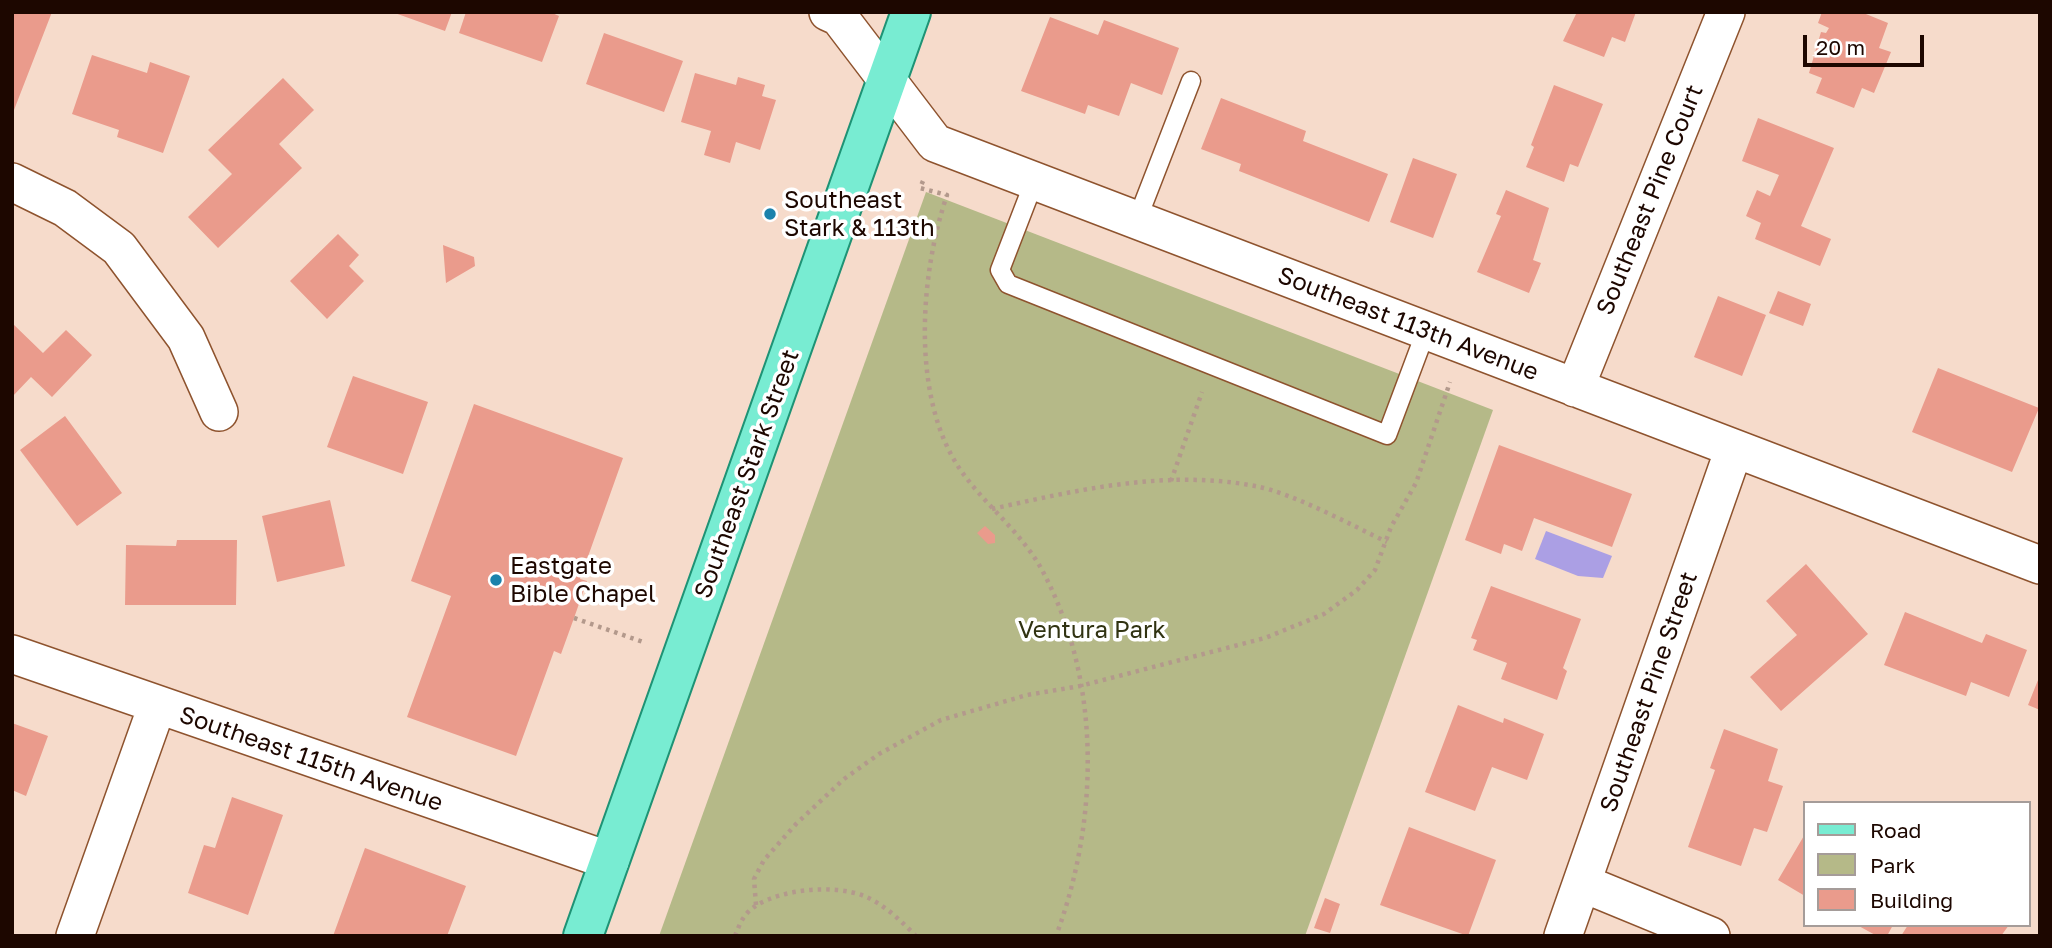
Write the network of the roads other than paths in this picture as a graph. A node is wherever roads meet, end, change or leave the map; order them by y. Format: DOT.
graph roads {
  1 [pos="828,12"];
  2 [pos="911,12"];
  3 [pos="1726,12"];
  4 [pos="887,79"];
  5 [pos="1191,81"];
  6 [pos="1034,182"];
  7 [pos="12,183"];
  8 [pos="1137,220"];
  9 [pos="1426,331"];
  10 [pos="1575,388"];
  11 [pos="219,412"];
  12 [pos="1734,449"];
  13 [pos="2040,565"];
  14 [pos="12,654"];
  15 [pos="157,706"];
  16 [pos="610,861"];
  17 [pos="1582,883"];
  18 [pos="75,936"];
  19 [pos="583,936"];
  20 [pos="1563,936"];
  21 [pos="1711,936"];
  1 -- 4 [label="street"];
  2 -- 4 [label="main road, Southeast Stark Street"];
  3 -- 10 [label="street, Southeast Pine Court"];
  4 -- 6 [label="street, Southeast 113th Avenue"];
  4 -- 16 [label="main road, Southeast Stark Street"];
  5 -- 8 [label="lane"];
  6 -- 8 [label="street, Southeast 113th Avenue"];
  6 -- 9 [label="lane"];
  7 -- 11 [label="street"];
  8 -- 9 [label="street, Southeast 113th Avenue"];
  9 -- 10 [label="street, Southeast 113th Avenue"];
  10 -- 12 [label="street, Southeast 113th Avenue"];
  12 -- 13 [label="street, Southeast 113th Avenue"];
  12 -- 17 [label="street, Southeast Pine Street"];
  14 -- 15 [label="street, Southeast 115th Avenue"];
  15 -- 16 [label="street, Southeast 115th Avenue"];
  15 -- 18 [label="street"];
  16 -- 19 [label="main road, Southeast Stark Street"];
  17 -- 20 [label="street, Southeast Pine Street"];
  17 -- 21 [label="street"];
}
